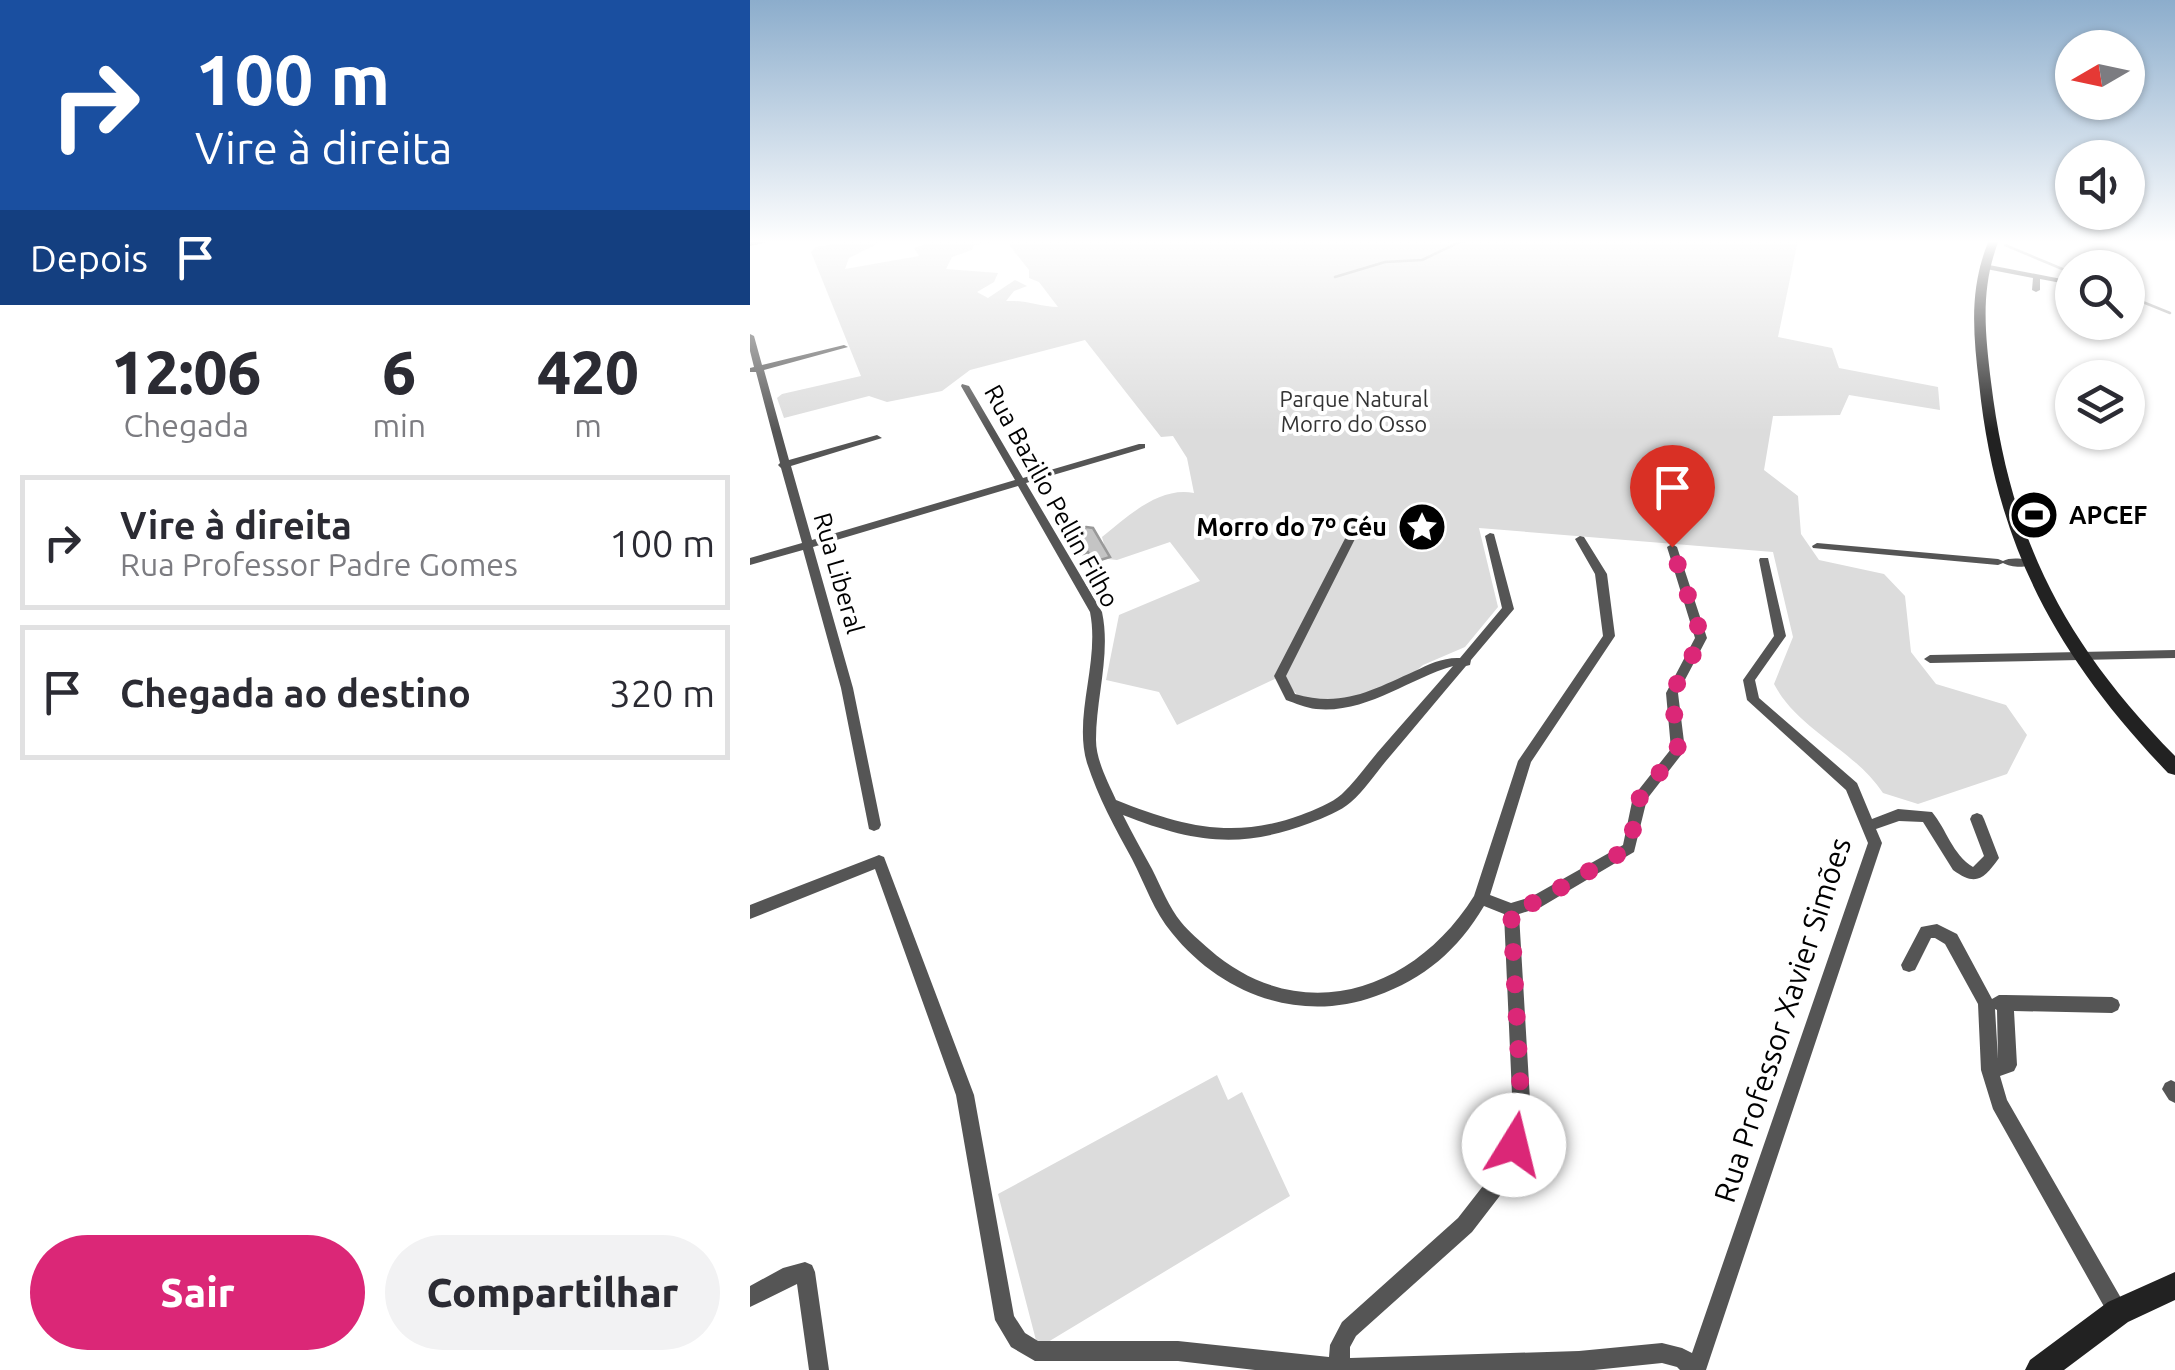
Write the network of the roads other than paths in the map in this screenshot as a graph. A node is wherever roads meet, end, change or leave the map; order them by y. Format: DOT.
graph roads {
  1 [pos="1978,304"];
  2 [pos="750,336"];
  3 [pos="844,348"];
  4 [pos="753,370"];
  5 [pos="965,386"];
  6 [pos="876,438"];
  7 [pos="1142,446"];
  8 [pos="782,464"];
  9 [pos="1020,482"];
  10 [pos="1354,529"];
  11 [pos="1490,536"];
  12 [pos="1580,539"];
  13 [pos="804,545"];
  14 [pos="1817,546"];
  15 [pos="1672,547"];
  16 [pos="1764,560"];
  17 [pos="750,562"];
  18 [pos="2028,563"];
  19 [pos="2175,654"];
  20 [pos="2077,656"];
  21 [pos="1930,659"];
  22 [pos="1466,662"];
  23 [pos="2175,768"];
  24 [pos="1110,804"];
  25 [pos="1977,818"];
  26 [pos="874,825"];
  27 [pos="1869,826"];
  28 [pos="1480,898"];
  29 [pos="1511,910"];
  30 [pos="750,912"];
  31 [pos="1909,965"];
  32 [pos="1996,1003"];
  33 [pos="2112,1005"];
  34 [pos="2175,1286"];
  35 [pos="750,1296"];
  36 [pos="2118,1312"];
  37 [pos="1339,1369"];
  38 [pos="819,1370"];
  39 [pos="1696,1370"];
  40 [pos="2040,1370"];
  1 -- 18 [label="main road"];
  2 -- 4 [label="street, Rua Liberal"];
  3 -- 4 [label="street"];
  4 -- 8 [label="street, Rua Liberal"];
  5 -- 9 [label="street, Rua Bazilio Pellin Filho"];
  6 -- 8 [label="street"];
  7 -- 9 [label="street"];
  8 -- 13 [label="street, Rua Liberal"];
  9 -- 13 [label="street"];
  9 -- 24 [label="street, Rua Bazilio Pellin Filho"];
  10 -- 22 [label="street"];
  11 -- 22 [label="street"];
  12 -- 28 [label="street, Rua Bazilio Pellin Filho"];
  13 -- 17 [label="street"];
  13 -- 26 [label="street, Rua Liberal"];
  14 -- 18 [label="street"];
  15 -- 29 [label="street"];
  16 -- 27 [label="street, Rua Professor Xavier Simões"];
  18 -- 20 [label="main road"];
  19 -- 20 [label="street"];
  20 -- 21 [label="street"];
  20 -- 23 [label="main road"];
  22 -- 24 [label="street"];
  24 -- 28 [label="street, Rua Bazilio Pellin Filho"];
  25 -- 27 [label="street"];
  27 -- 39 [label="street, Rua Professor Xavier Simões"];
  28 -- 29 [label="street"];
  29 -- 37 [label="street"];
  30 -- 37 [label="street"];
  31 -- 32 [label="street"];
  32 -- 33 [label="street"];
  32 -- 36 [label="street"];
  34 -- 36 [label="main road"];
  35 -- 38 [label="street"];
  36 -- 40 [label="main road"];
  37 -- 39 [label="street"];
}
